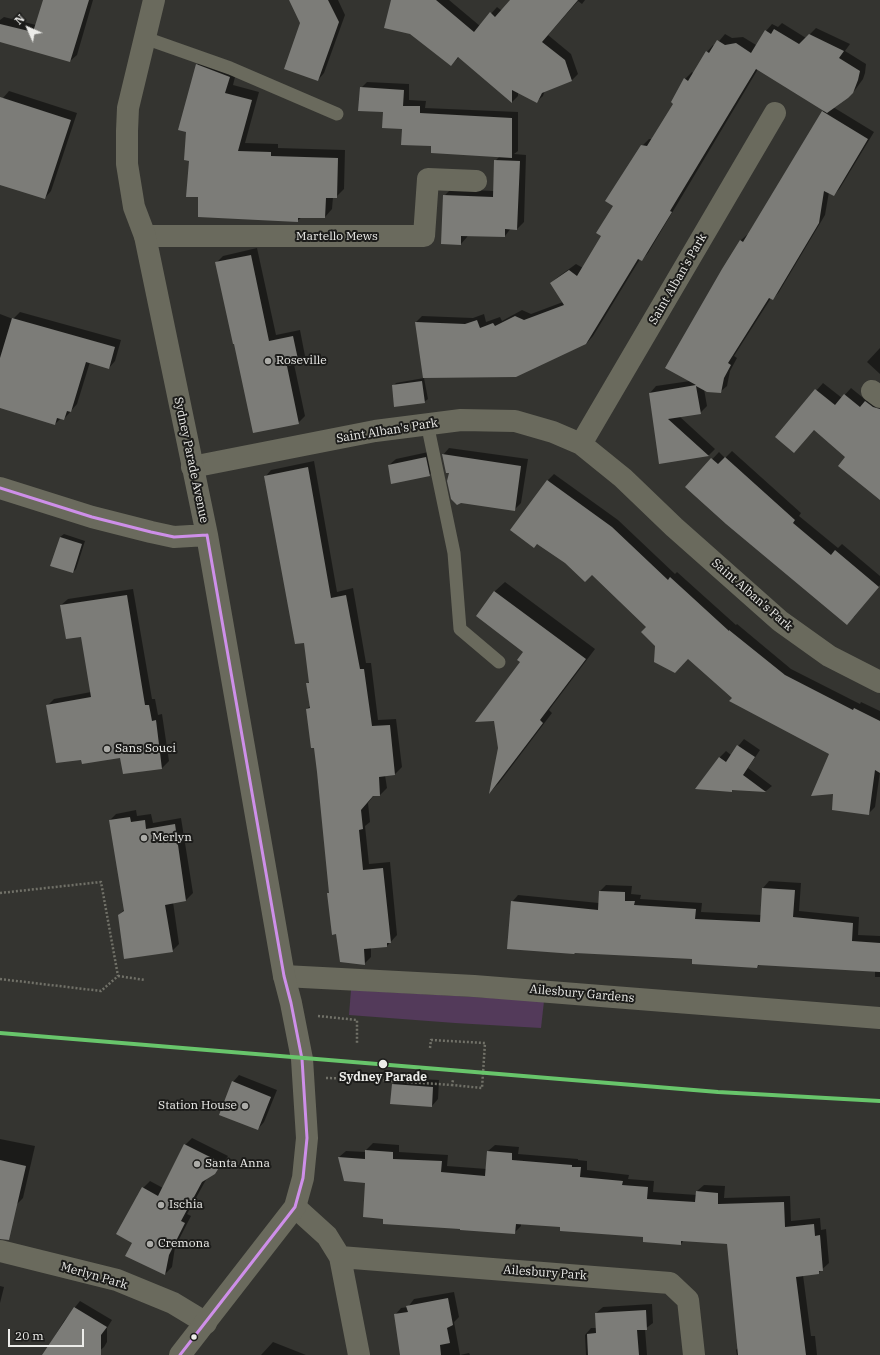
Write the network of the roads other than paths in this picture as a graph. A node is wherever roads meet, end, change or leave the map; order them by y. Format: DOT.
graph roads {
  1 [pos="154,0"];
  2 [pos="145,38"];
  3 [pos="775,113"];
  4 [pos="337,114"];
  5 [pos="476,181"];
  6 [pos="145,236"];
  7 [pos="427,423"];
  8 [pos="581,444"];
  9 [pos="192,467"];
  10 [pos="0,488"];
  11 [pos="207,535"];
  12 [pos="499,662"];
  13 [pos="880,682"];
  14 [pos="284,976"];
  15 [pos="880,1018"];
  16 [pos="295,1207"];
  17 [pos="0,1252"];
  18 [pos="340,1257"];
  19 [pos="206,1323"];
  20 [pos="180,1355"];
  21 [pos="359,1355"];
  22 [pos="694,1355"];
  1 -- 2 [label="street, Sydney Parade Avenue"];
  2 -- 4 [label="lane"];
  2 -- 6 [label="street, Sydney Parade Avenue"];
  3 -- 8 [label="street, Saint Alban's Park"];
  5 -- 6 [label="street, Martello Mews"];
  6 -- 9 [label="street, Sydney Parade Avenue"];
  7 -- 8 [label="street, Saint Alban's Park"];
  7 -- 9 [label="street, Saint Alban's Park"];
  7 -- 12 [label="lane"];
  8 -- 13 [label="street, Saint Alban's Park"];
  9 -- 11 [label="street, Sydney Parade Avenue"];
  10 -- 11 [label="street"];
  11 -- 14 [label="street, Sydney Parade Avenue"];
  14 -- 15 [label="street, Ailesbury Gardens"];
  14 -- 16 [label="street, Sydney Parade Avenue"];
  16 -- 18 [label="street"];
  16 -- 19 [label="street"];
  17 -- 19 [label="street, Merlyn Park"];
  18 -- 21 [label="street"];
  18 -- 22 [label="street, Ailesbury Park"];
  19 -- 20 [label="street"];
}
